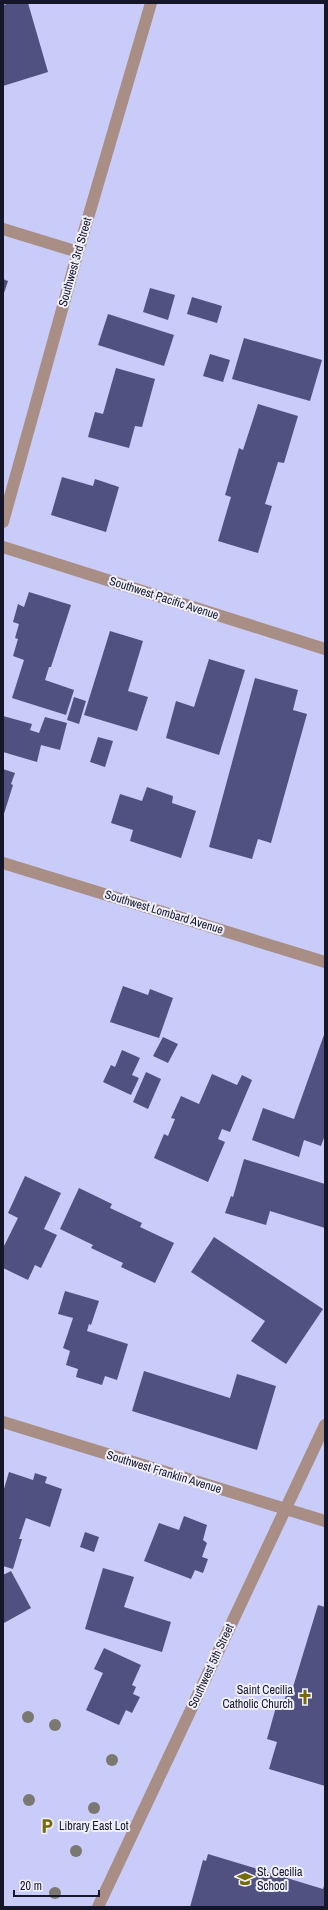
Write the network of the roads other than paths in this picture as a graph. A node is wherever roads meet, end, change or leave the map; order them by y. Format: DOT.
graph roads {
  1 [pos="151,3"];
  2 [pos="3,229"];
  3 [pos="78,252"];
  4 [pos="3,522"];
  5 [pos="3,547"];
  6 [pos="325,649"];
  7 [pos="3,863"];
  8 [pos="325,962"];
  9 [pos="3,1422"];
  10 [pos="325,1425"];
  11 [pos="285,1509"];
  12 [pos="325,1521"];
  13 [pos="98,1907"];
  1 -- 3 [label="street, Southwest 3rd Street"];
  2 -- 3 [label="street"];
  3 -- 4 [label="street, Southwest 3rd Street"];
  5 -- 6 [label="street, Southwest Pacific Avenue"];
  7 -- 8 [label="street, Southwest Lombard Avenue"];
  9 -- 11 [label="street, Southwest Franklin Avenue"];
  10 -- 11 [label="street, Southwest 5th Street"];
  11 -- 12 [label="street, Southwest Franklin Avenue"];
  11 -- 13 [label="street, Southwest 5th Street"];
}
